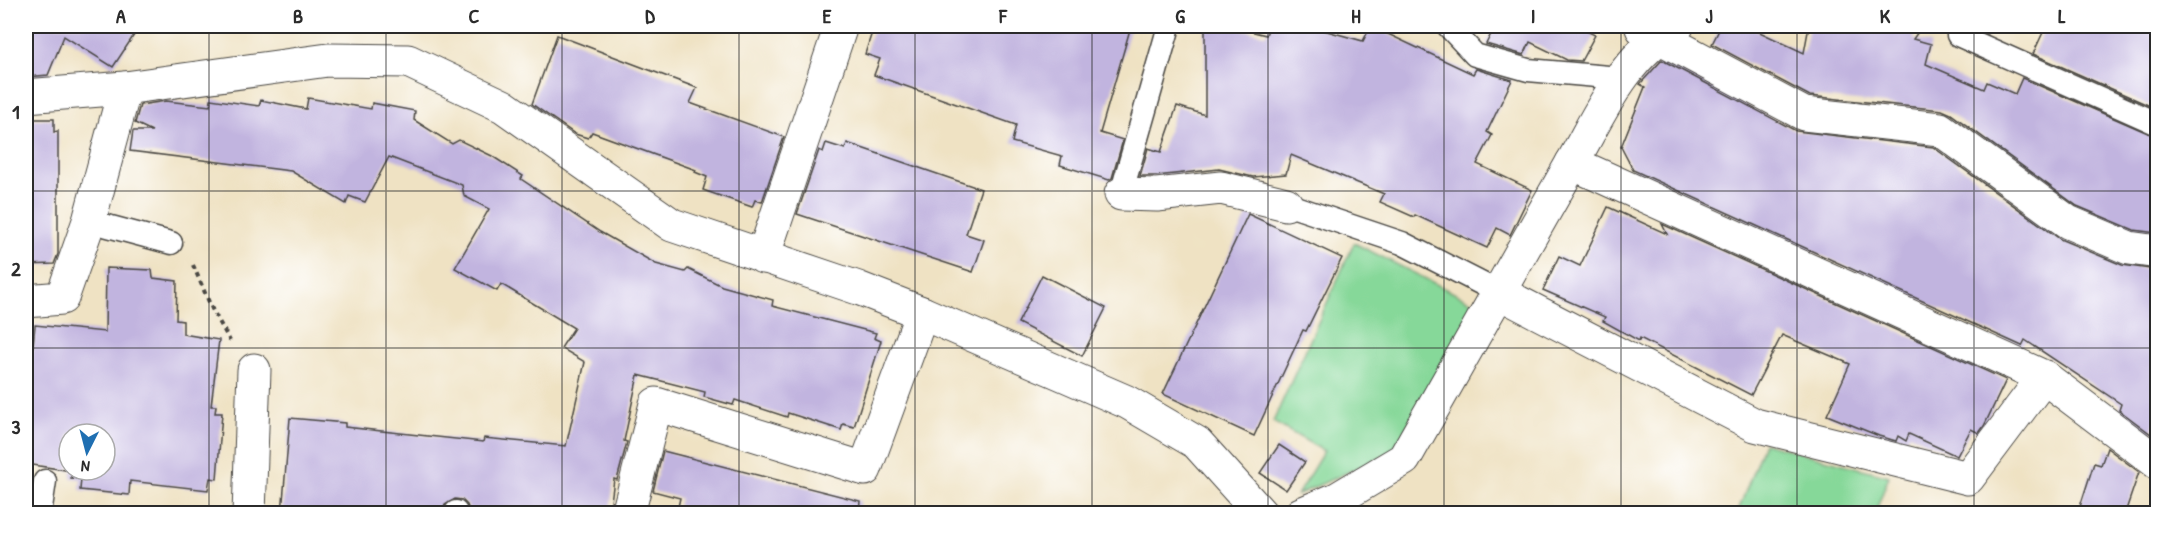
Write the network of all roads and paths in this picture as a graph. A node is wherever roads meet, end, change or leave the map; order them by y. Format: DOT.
graph roads {
  1 [pos="841,26"];
  2 [pos="1169,26"];
  3 [pos="1448,26"];
  4 [pos="1658,29"];
  5 [pos="1958,35"];
  6 [pos="1620,78"];
  7 [pos="125,88"];
  8 [pos="26,96"];
  9 [pos="2157,124"];
  10 [pos="1572,163"];
  11 [pos="1121,194"];
  12 [pos="1286,204"];
  13 [pos="88,221"];
  14 [pos="171,243"];
  15 [pos="2157,252"];
  16 [pos="763,257"];
  17 [pos="1500,293"];
  18 [pos="26,301"];
  19 [pos="922,313"];
  20 [pos="254,370"];
  21 [pos="2044,377"];
  22 [pos="2157,463"];
  23 [pos="45,481"];
  24 [pos="40,513"];
  25 [pos="249,513"];
  26 [pos="628,513"];
  27 [pos="1261,513"];
  28 [pos="1301,513"];
  1 -- 16 [label="street"];
  2 -- 11 [label="lane"];
  3 -- 6 [label="lane"];
  4 -- 6 [label="street"];
  4 -- 15 [label="street"];
  5 -- 9 [label="lane"];
  6 -- 10 [label="street"];
  7 -- 8 [label="street"];
  7 -- 13 [label="street"];
  7 -- 16 [label="street"];
  10 -- 17 [label="street"];
  10 -- 21 [label="street"];
  11 -- 12 [label="street"];
  12 -- 17 [label="lane"];
  13 -- 14 [label="lane"];
  13 -- 18 [label="street"];
  14 -- 20 [label="path"];
  16 -- 19 [label="street"];
  17 -- 21 [label="street"];
  17 -- 28 [label="street"];
  19 -- 26 [label="street"];
  19 -- 27 [label="street"];
  20 -- 25 [label="street"];
  21 -- 22 [label="street"];
  23 -- 24 [label="lane"];
}
